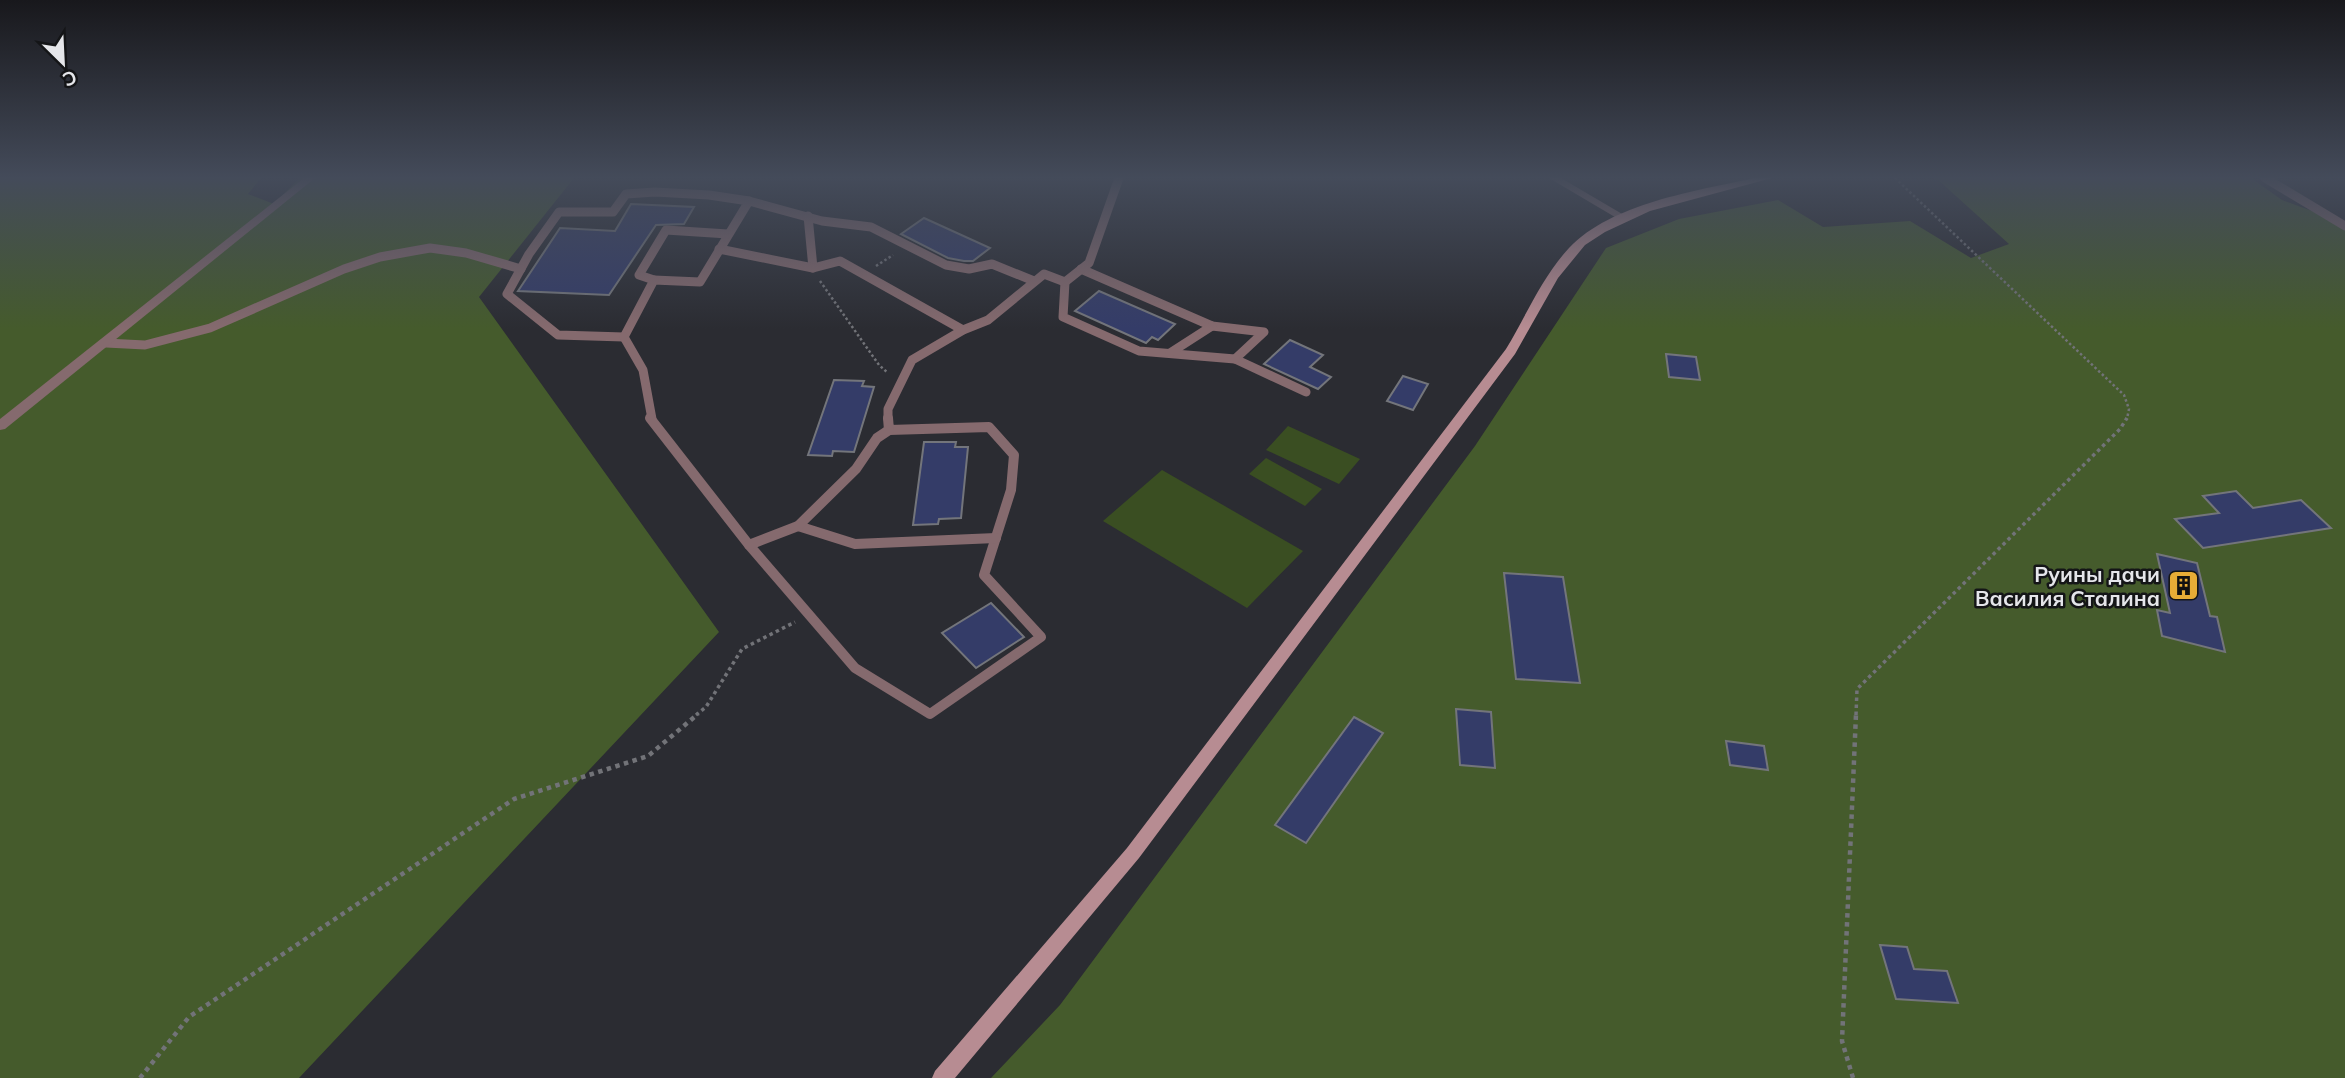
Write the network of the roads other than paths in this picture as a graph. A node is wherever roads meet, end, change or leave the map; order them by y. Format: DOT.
graph roads {
  1 [pos="248,228"];
  2 [pos="548,228"];
  3 [pos="731,228"];
  4 [pos="809,228"];
  5 [pos="874,228"];
  6 [pos="1103,228"];
  7 [pos="1607,228"];
  8 [pos="728,233"];
  9 [pos="719,249"];
  10 [pos="813,268"];
  11 [pos="521,269"];
  12 [pos="1081,270"];
  13 [pos="654,280"];
  14 [pos="1034,281"];
  15 [pos="1065,282"];
  16 [pos="1212,326"];
  17 [pos="963,330"];
  18 [pos="624,337"];
  19 [pos="106,343"];
  20 [pos="1170,353"];
  21 [pos="1235,359"];
  22 [pos="1306,392"];
  23 [pos="0,426"];
  24 [pos="890,430"];
  25 [pos="798,526"];
  26 [pos="996,538"];
  27 [pos="749,545"];
  28 [pos="942,1078"];
  1 -- 19 [label="street"];
  2 -- 11 [label="lane"];
  3 -- 8 [label="lane"];
  4 -- 10 [label="lane"];
  5 -- 14 [label="lane"];
  6 -- 12 [label="lane"];
  7 -- 28 [label="main road"];
  8 -- 9 [label="lane"];
  8 -- 13 [label="lane"];
  9 -- 10 [label="lane"];
  9 -- 13 [label="lane"];
  10 -- 17 [label="lane"];
  11 -- 18 [label="lane"];
  11 -- 19 [label="lane"];
  12 -- 15 [label="lane"];
  12 -- 16 [label="lane"];
  13 -- 18 [label="lane"];
  14 -- 15 [label="lane"];
  14 -- 17 [label="lane"];
  15 -- 20 [label="lane"];
  16 -- 20 [label="lane"];
  16 -- 21 [label="lane"];
  17 -- 24 [label="lane"];
  18 -- 27 [label="lane"];
  19 -- 23 [label="street"];
  20 -- 21 [label="lane"];
  21 -- 22 [label="lane"];
  24 -- 25 [label="lane"];
  24 -- 26 [label="lane"];
  25 -- 26 [label="lane"];
  25 -- 27 [label="lane"];
  26 -- 27 [label="lane"];
}
